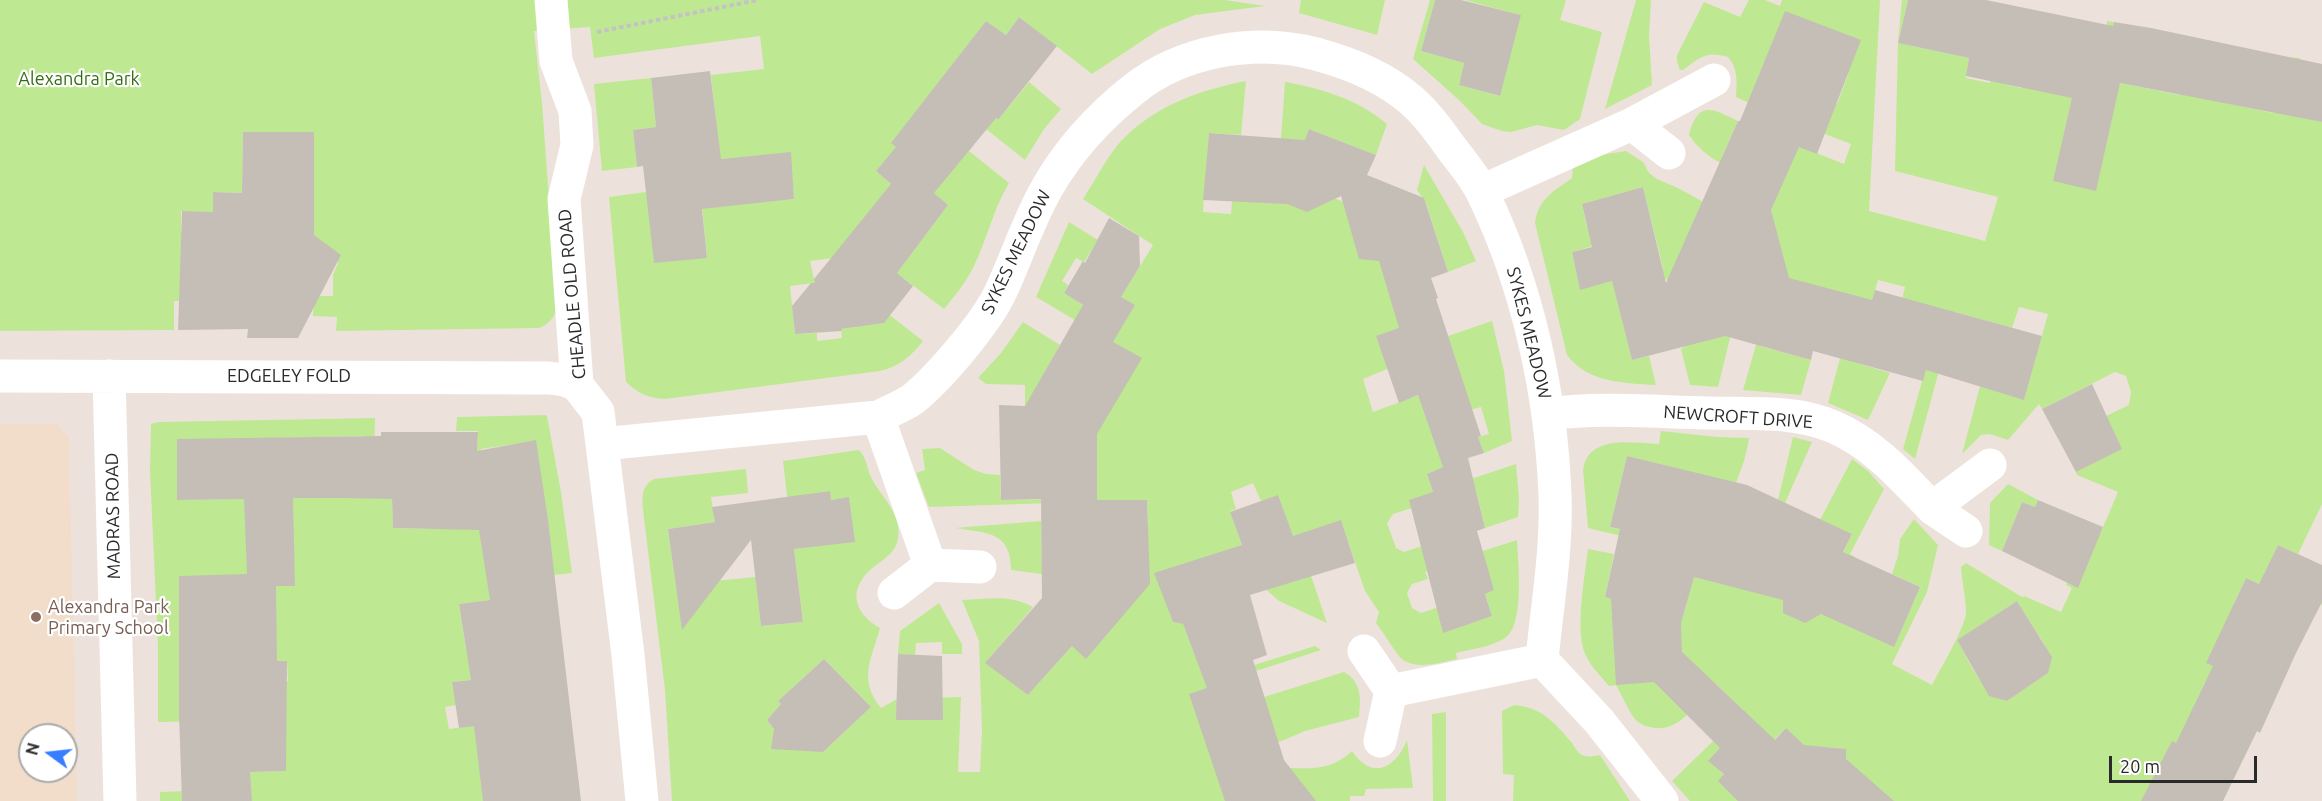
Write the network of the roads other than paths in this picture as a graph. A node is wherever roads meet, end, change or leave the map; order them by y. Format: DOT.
graph roads {
  1 [pos="551,0"];
  2 [pos="1714,80"];
  3 [pos="1632,124"];
  4 [pos="1669,153"];
  5 [pos="1482,191"];
  6 [pos="109,375"];
  7 [pos="0,376"];
  8 [pos="577,385"];
  9 [pos="1548,414"];
  10 [pos="878,417"];
  11 [pos="602,444"];
  12 [pos="1990,465"];
  13 [pos="1932,508"];
  14 [pos="1966,531"];
  15 [pos="930,565"];
  16 [pos="980,567"];
  17 [pos="894,593"];
  18 [pos="1364,651"];
  19 [pos="1542,660"];
  20 [pos="1391,691"];
  21 [pos="1380,741"];
  22 [pos="120,801"];
  23 [pos="642,801"];
  24 [pos="1662,801"];
  1 -- 8 [label="street, CHEADLE OLD ROAD"];
  2 -- 3 [label="street"];
  3 -- 4 [label="street"];
  3 -- 5 [label="street"];
  5 -- 9 [label="street, SYKES MEADOW"];
  5 -- 10 [label="street, SYKES MEADOW"];
  6 -- 7 [label="street, EDGELEY FOLD"];
  6 -- 8 [label="street, EDGELEY FOLD"];
  6 -- 22 [label="street, MADRAS ROAD"];
  8 -- 11 [label="street, CHEADLE OLD ROAD"];
  9 -- 13 [label="street, NEWCROFT DRIVE"];
  9 -- 19 [label="street, SYKES MEADOW"];
  10 -- 11 [label="street, SYKES MEADOW"];
  10 -- 15 [label="street"];
  11 -- 23 [label="street, CHEADLE OLD ROAD"];
  12 -- 13 [label="street"];
  13 -- 14 [label="street, NEWCROFT DRIVE"];
  15 -- 16 [label="street"];
  15 -- 17 [label="street"];
  18 -- 20 [label="street"];
  19 -- 20 [label="street"];
  19 -- 24 [label="street"];
  20 -- 21 [label="street"];
}
